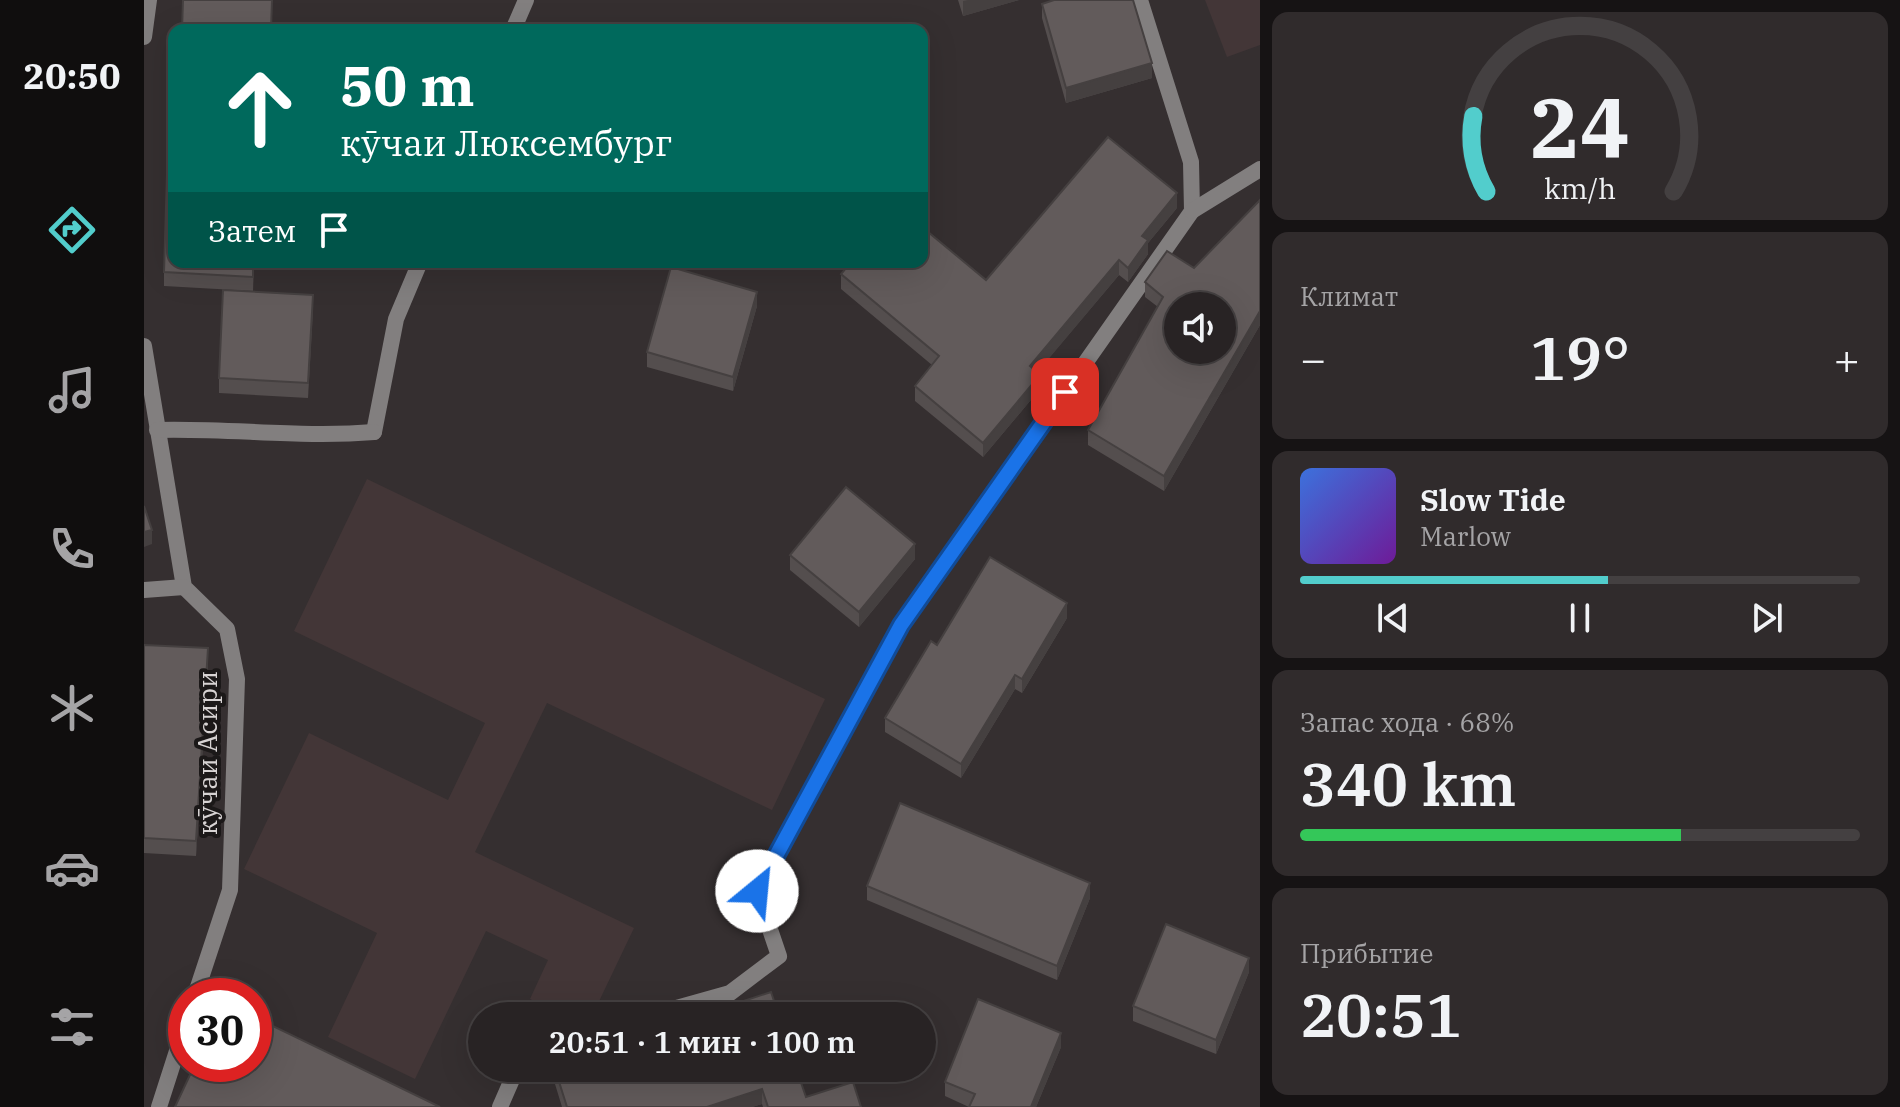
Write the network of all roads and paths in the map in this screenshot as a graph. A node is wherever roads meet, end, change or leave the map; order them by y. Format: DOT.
graph roads {
  1 [pos="149,0"];
  2 [pos="526,0"];
  3 [pos="1140,0"];
  4 [pos="516,24"];
  5 [pos="144,37"];
  6 [pos="1260,169"];
  7 [pos="1192,211"];
  8 [pos="417,268"];
  9 [pos="144,346"];
  10 [pos="157,430"];
  11 [pos="184,587"];
  12 [pos="144,590"];
  13 [pos="201,978"];
  14 [pos="698,1002"];
  15 [pos="168,1079"];
  16 [pos="511,1082"];
  17 [pos="159,1107"];
  18 [pos="500,1107"];
  1 -- 5 [label="street"];
  2 -- 4 [label="street"];
  3 -- 7 [label="street"];
  6 -- 7 [label="street"];
  7 -- 14 [label="street"];
  8 -- 10 [label="street"];
  9 -- 10 [label="street"];
  10 -- 11 [label="street"];
  11 -- 12 [label="street"];
  11 -- 13 [label="street, кӯчаи Асири"];
  15 -- 17 [label="street"];
  16 -- 18 [label="street"];
}
